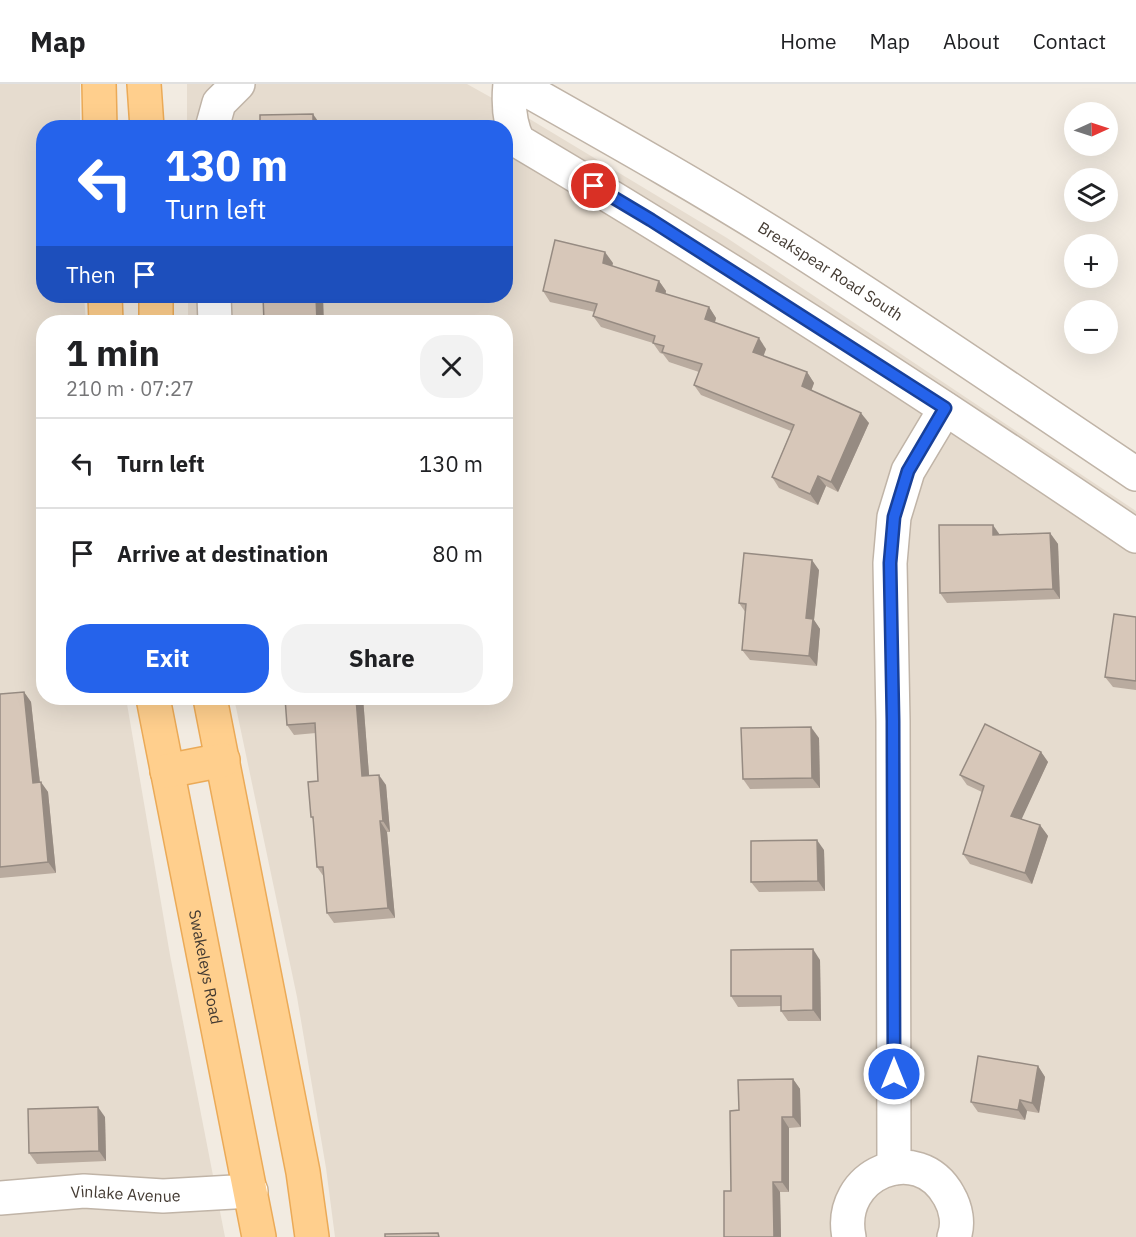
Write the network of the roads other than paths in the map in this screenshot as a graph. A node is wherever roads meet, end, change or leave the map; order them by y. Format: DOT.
graph roads {
  1 [pos="99,84"];
  2 [pos="144,84"];
  3 [pos="238,84"];
  4 [pos="510,84"];
  5 [pos="516,84"];
  6 [pos="99,120"];
  7 [pos="146,120"];
  8 [pos="214,120"];
  9 [pos="511,120"];
  10 [pos="513,131"];
  11 [pos="945,408"];
  12 [pos="1136,474"];
  13 [pos="1136,536"];
  14 [pos="154,705"];
  15 [pos="211,705"];
  16 [pos="223,760"];
  17 [pos="167,771"];
  18 [pos="894,1168"];
  19 [pos="251,1191"];
  20 [pos="0,1198"];
  21 [pos="960,1236"];
  22 [pos="259,1237"];
  23 [pos="312,1237"];
  24 [pos="849,1237"];
  1 -- 6 [label="main road"];
  2 -- 7 [label="main road"];
  3 -- 8 [label="street"];
  4 -- 9 [label="street"];
  5 -- 12 [label="street, Breakspear Road South"];
  10 -- 11 [label="street"];
  11 -- 13 [label="street"];
  11 -- 18 [label="street"];
  14 -- 17 [label="main road, Swakeleys Road"];
  15 -- 16 [label="main road"];
  16 -- 17 [label="main road"];
  16 -- 23 [label="main road"];
  17 -- 19 [label="main road, Swakeleys Road"];
  18 -- 21 [label="street"];
  18 -- 24 [label="street"];
  19 -- 20 [label="street, Vinlake Avenue"];
  19 -- 22 [label="main road, Swakeleys Road"];
}
